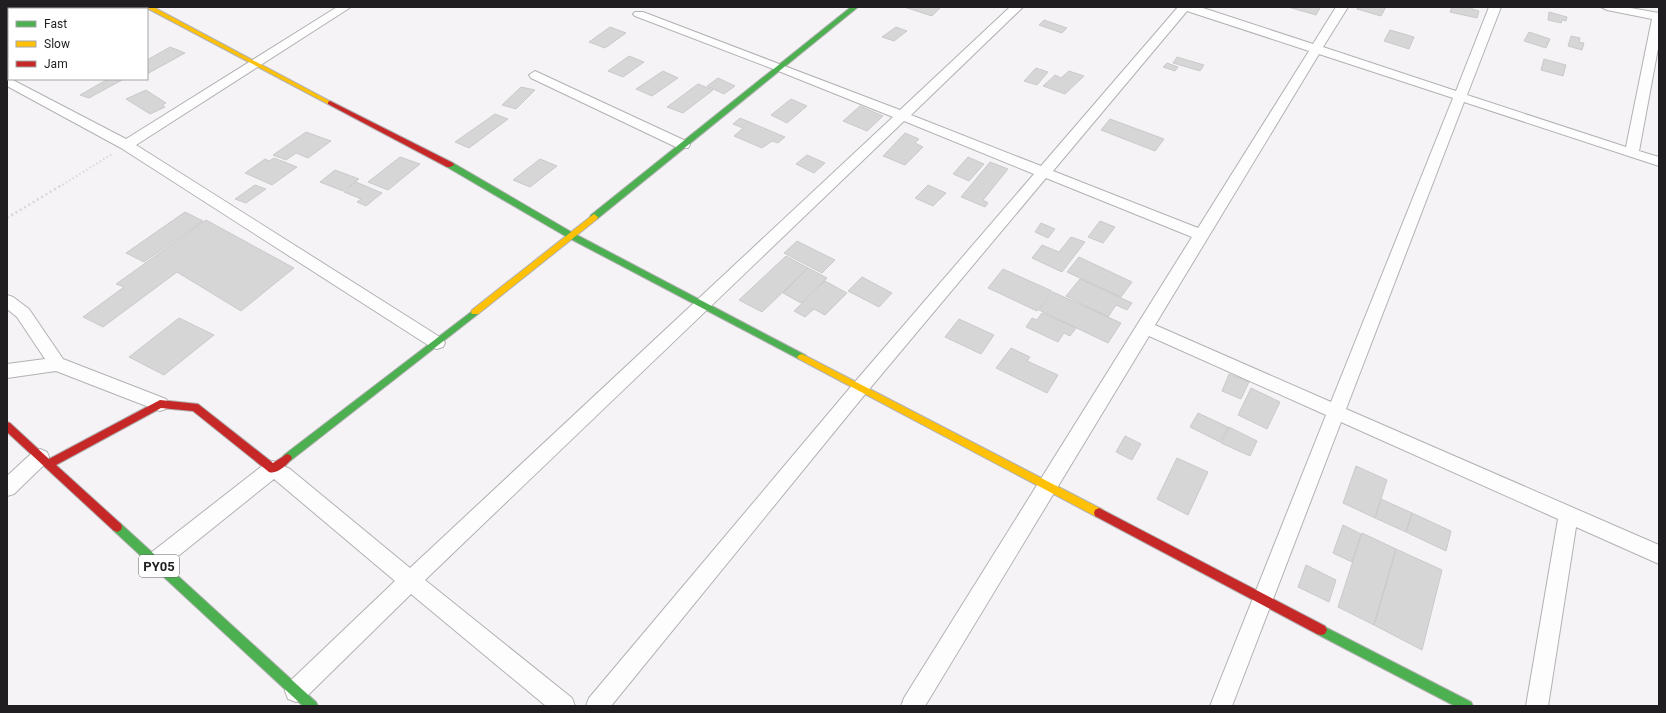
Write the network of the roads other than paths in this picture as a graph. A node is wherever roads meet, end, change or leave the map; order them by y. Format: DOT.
graph roads {
  1 [pos="148,7"];
  2 [pos="345,7"];
  3 [pos="855,7"];
  4 [pos="1017,7"];
  5 [pos="1184,7"];
  6 [pos="1188,7"];
  7 [pos="1342,7"];
  8 [pos="1494,7"];
  9 [pos="1607,7"];
  10 [pos="639,14"];
  11 [pos="1659,17"];
  12 [pos="1316,49"];
  13 [pos="255,65"];
  14 [pos="780,67"];
  15 [pos="535,75"];
  16 [pos="7,80"];
  17 [pos="1459,96"];
  18 [pos="902,116"];
  19 [pos="126,145"];
  20 [pos="683,145"];
  21 [pos="1632,153"];
  22 [pos="1659,162"];
  23 [pos="1043,172"];
  24 [pos="1201,235"];
  25 [pos="570,236"];
  26 [pos="7,301"];
  27 [pos="702,305"];
  28 [pos="1144,327"];
  29 [pos="437,343"];
  30 [pos="57,364"];
  31 [pos="7,371"];
  32 [pos="860,388"];
  33 [pos="160,404"];
  34 [pos="1336,412"];
  35 [pos="7,426"];
  36 [pos="44,460"];
  37 [pos="272,468"];
  38 [pos="1047,486"];
  39 [pos="7,488"];
  40 [pos="1568,515"];
  41 [pos="1659,555"];
  42 [pos="155,562"];
  43 [pos="410,581"];
  44 [pos="1263,599"];
  45 [pos="296,691"];
  46 [pos="312,706"];
  47 [pos="564,706"];
  48 [pos="597,706"];
  49 [pos="912,706"];
  50 [pos="1221,706"];
  51 [pos="1466,706"];
  52 [pos="1537,706"];
  1 -- 13 [label="main road"];
  2 -- 13 [label="street"];
  3 -- 14 [label="main road"];
  4 -- 18 [label="street"];
  5 -- 23 [label="street"];
  6 -- 12 [label="street"];
  7 -- 12 [label="street"];
  8 -- 17 [label="street"];
  9 -- 11 [label="street"];
  10 -- 14 [label="street"];
  11 -- 21 [label="street"];
  12 -- 17 [label="street"];
  12 -- 24 [label="street"];
  13 -- 19 [label="street"];
  13 -- 25 [label="main road"];
  14 -- 18 [label="street"];
  14 -- 20 [label="main road"];
  15 -- 20 [label="street"];
  16 -- 19 [label="street"];
  17 -- 21 [label="street"];
  17 -- 34 [label="street"];
  18 -- 23 [label="street"];
  18 -- 27 [label="street"];
  19 -- 29 [label="street"];
  20 -- 25 [label="main road"];
  21 -- 22 [label="street"];
  23 -- 24 [label="street"];
  23 -- 32 [label="street"];
  24 -- 28 [label="street"];
  25 -- 27 [label="main road"];
  25 -- 29 [label="main road"];
  26 -- 30 [label="street"];
  27 -- 32 [label="main road"];
  27 -- 43 [label="street"];
  28 -- 34 [label="street"];
  28 -- 38 [label="street"];
  29 -- 37 [label="main road"];
  30 -- 31 [label="street"];
  30 -- 33 [label="street"];
  32 -- 38 [label="main road"];
  32 -- 48 [label="street"];
  33 -- 36 [label="main road"];
  33 -- 37 [label="main road"];
  34 -- 40 [label="street"];
  34 -- 44 [label="street"];
  35 -- 36 [label="main road, PY05"];
  36 -- 39 [label="street"];
  36 -- 42 [label="main road, PY05"];
  37 -- 42 [label="street"];
  37 -- 43 [label="street"];
  38 -- 44 [label="main road"];
  38 -- 49 [label="street"];
  40 -- 41 [label="street"];
  40 -- 52 [label="street"];
  42 -- 45 [label="main road, PY05"];
  43 -- 45 [label="street"];
  43 -- 47 [label="street"];
  44 -- 50 [label="street"];
  44 -- 51 [label="main road"];
  45 -- 46 [label="main road, PY05"];
}
